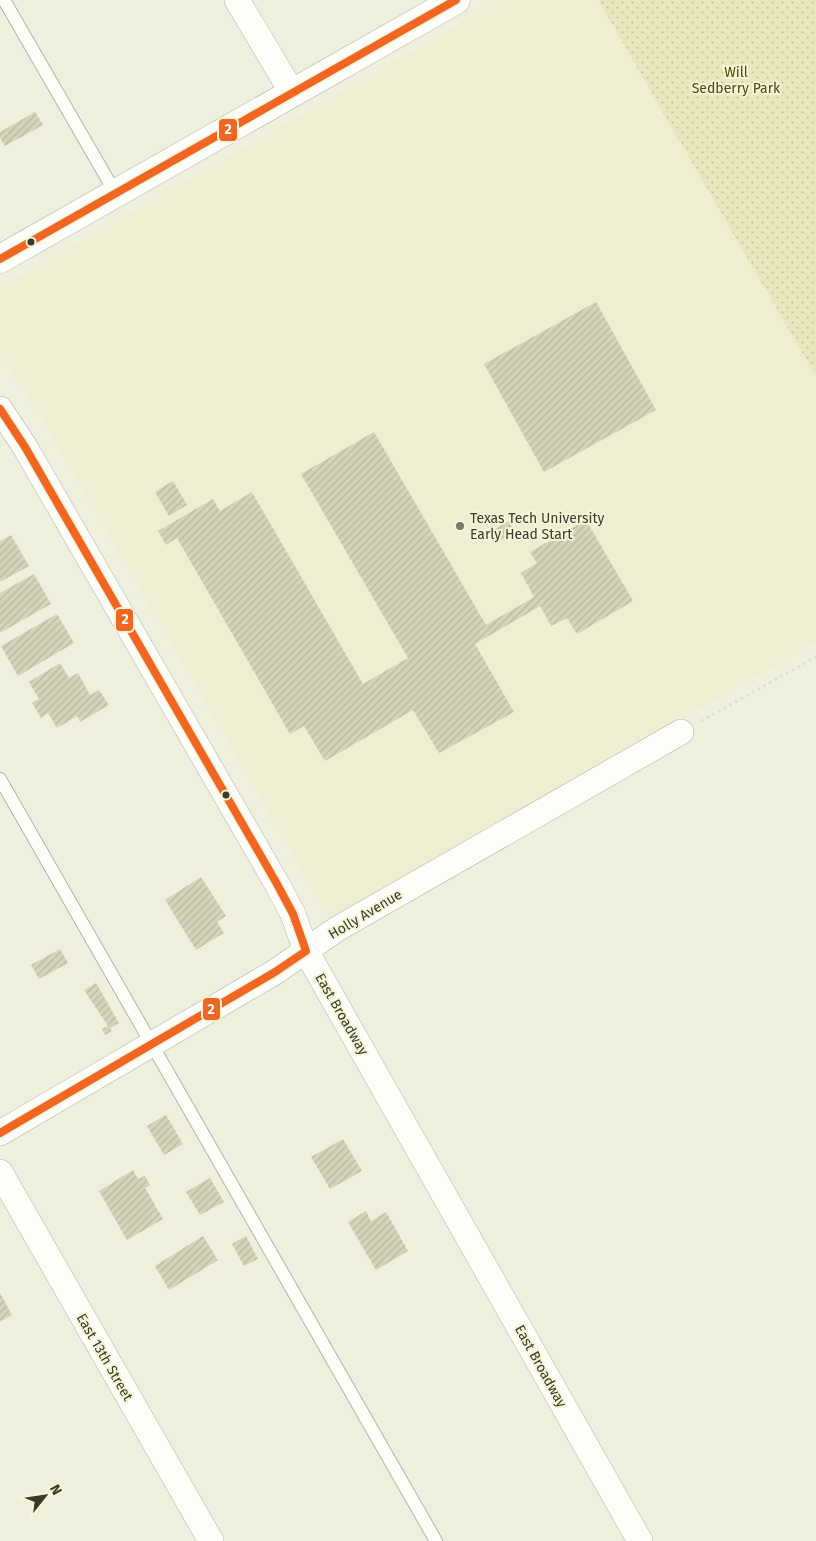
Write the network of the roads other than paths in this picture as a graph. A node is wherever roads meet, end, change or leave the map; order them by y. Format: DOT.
graph roads {
  1 [pos="4,0"];
  2 [pos="238,0"];
  3 [pos="456,0"];
  4 [pos="292,94"];
  5 [pos="116,194"];
  6 [pos="0,260"];
  7 [pos="0,409"];
  8 [pos="681,732"];
  9 [pos="0,778"];
  10 [pos="306,951"];
  11 [pos="152,1044"];
  12 [pos="0,1132"];
  13 [pos="0,1172"];
  14 [pos="211,1541"];
  15 [pos="436,1541"];
  16 [pos="640,1541"];
  1 -- 5 [label="lane"];
  2 -- 4 [label="street"];
  3 -- 4 [label="street"];
  4 -- 5 [label="street"];
  5 -- 6 [label="street"];
  7 -- 10 [label="street, East Broadway"];
  8 -- 10 [label="street, Holly Avenue"];
  9 -- 11 [label="lane"];
  10 -- 11 [label="street, Holly Avenue"];
  10 -- 16 [label="street, East Broadway"];
  11 -- 12 [label="street, Holly Avenue"];
  11 -- 15 [label="lane"];
  13 -- 14 [label="street, East 13th Street"];
}
